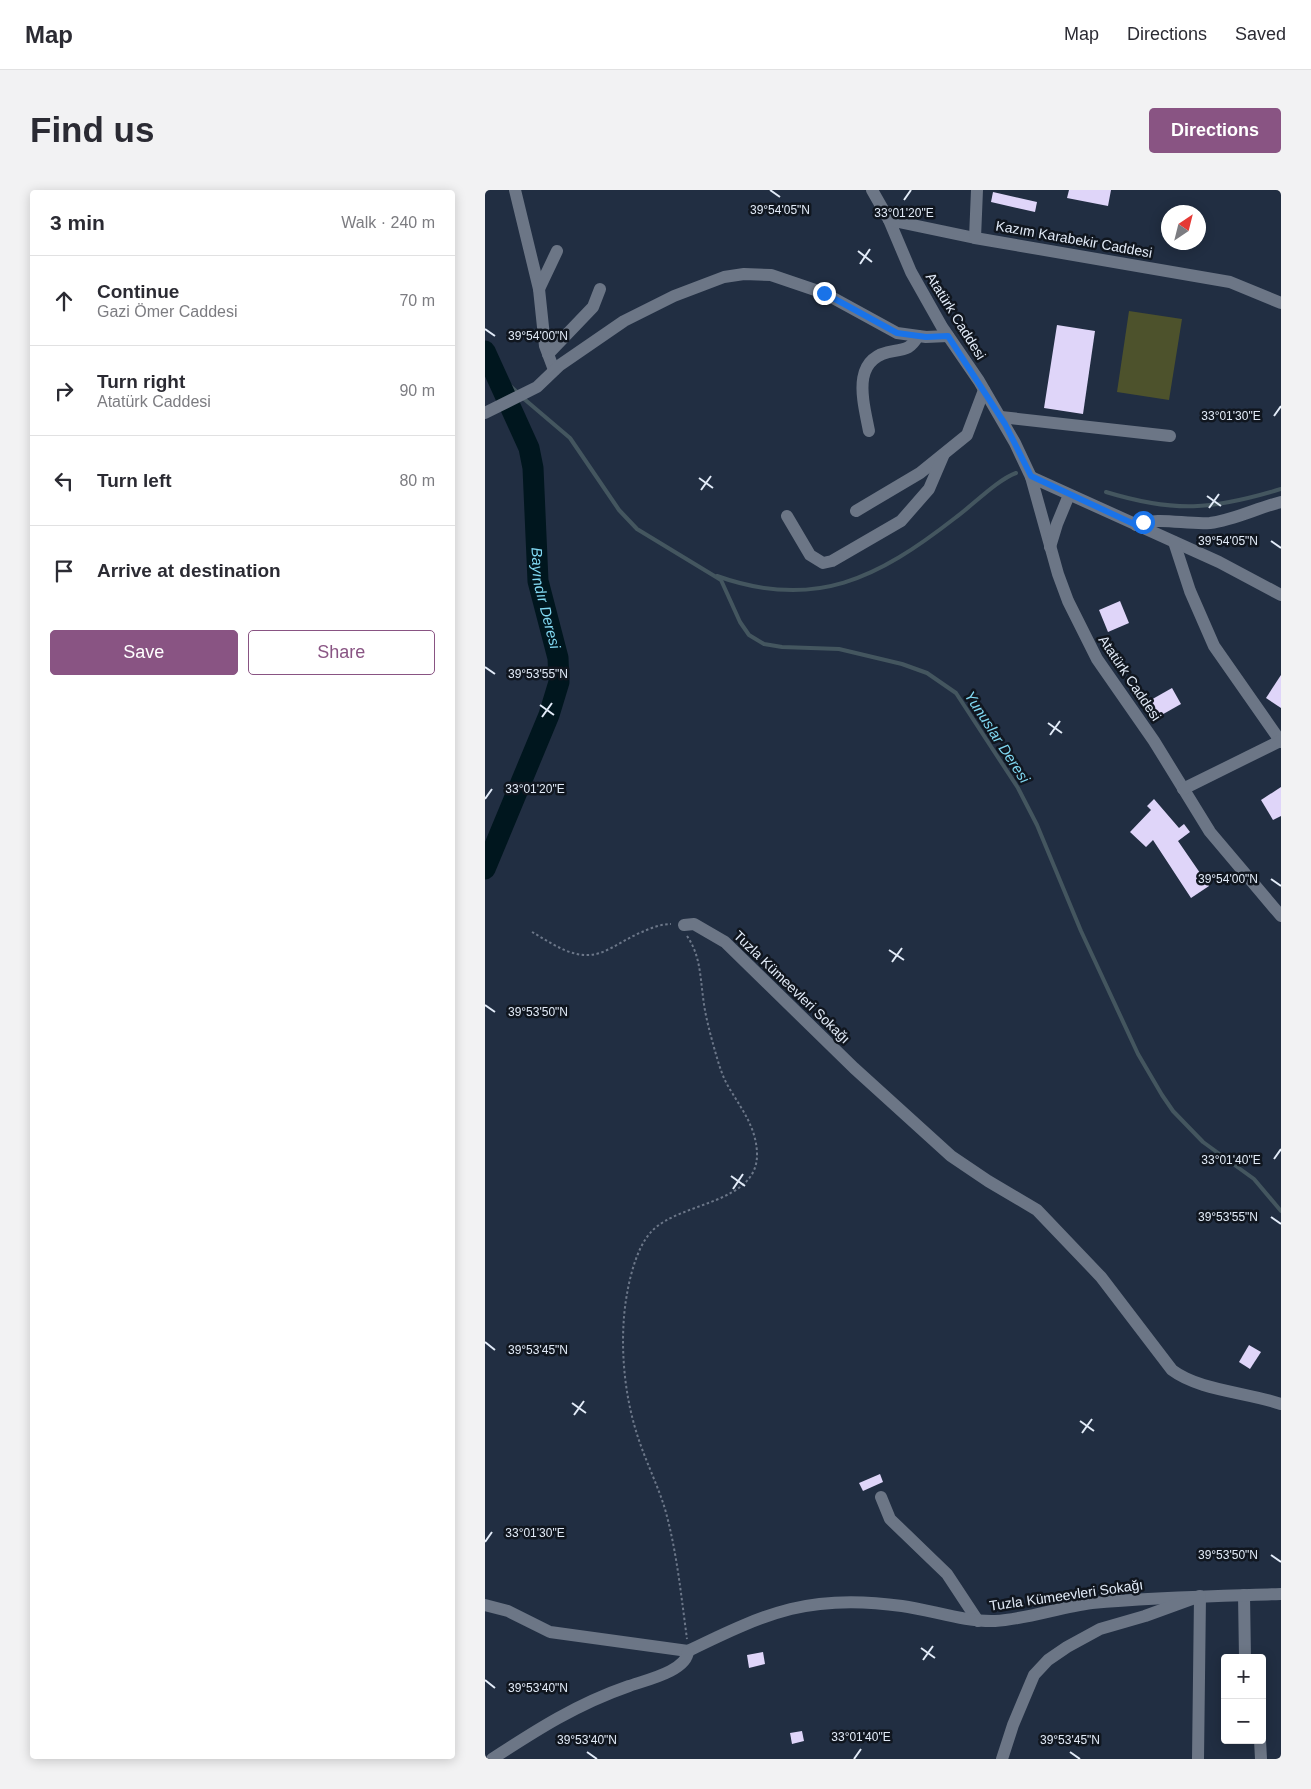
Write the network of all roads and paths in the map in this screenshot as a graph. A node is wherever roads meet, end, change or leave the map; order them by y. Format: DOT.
graph roads {
  1 [pos="515,190"];
  2 [pos="872,190"];
  3 [pos="977,190"];
  4 [pos="889,220"];
  5 [pos="975,238"];
  6 [pos="557,251"];
  7 [pos="539,289"];
  8 [pos="600,289"];
  9 [pos="1281,303"];
  10 [pos="918,336"];
  11 [pos="948,336"];
  12 [pos="548,354"];
  13 [pos="554,370"];
  14 [pos="984,390"];
  15 [pos="485,413"];
  16 [pos="1001,417"];
  17 [pos="869,431"];
  18 [pos="1170,436"];
  19 [pos="944,454"];
  20 [pos="1031,476"];
  21 [pos="1069,495"];
  22 [pos="1281,502"];
  23 [pos="856,511"];
  24 [pos="787,516"];
  25 [pos="1136,525"];
  26 [pos="1174,542"];
  27 [pos="1051,547"];
  28 [pos="1281,594"];
  29 [pos="1281,741"];
  30 [pos="1183,789"];
  31 [pos="1281,916"];
  32 [pos="684,925"];
  33 [pos="532,932"];
  34 [pos="1281,1404"];
  35 [pos="881,1497"];
  36 [pos="1281,1594"];
  37 [pos="1200,1596"];
  38 [pos="1244,1596"];
  39 [pos="485,1605"];
  40 [pos="978,1621"];
  41 [pos="688,1651"];
  42 [pos="1245,1654"];
  43 [pos="1260,1744"];
  44 [pos="492,1759"];
  45 [pos="1002,1759"];
  46 [pos="1198,1759"];
  47 [pos="1261,1759"];
  1 -- 7 [label="street"];
  2 -- 4 [label="street, Atatürk Caddesi"];
  3 -- 5 [label="street"];
  4 -- 5 [label="street, Kazım Karabekir Caddesi"];
  4 -- 11 [label="street, Atatürk Caddesi"];
  5 -- 9 [label="street, Kazım Karabekir Caddesi"];
  6 -- 7 [label="street"];
  7 -- 12 [label="street"];
  8 -- 12 [label="street"];
  10 -- 11 [label="street"];
  10 -- 13 [label="street"];
  10 -- 17 [label="street"];
  11 -- 14 [label="street, Atatürk Caddesi"];
  12 -- 13 [label="street"];
  13 -- 15 [label="street"];
  14 -- 16 [label="street, Atatürk Caddesi"];
  14 -- 19 [label="street"];
  16 -- 18 [label="street"];
  16 -- 20 [label="street, Atatürk Caddesi"];
  19 -- 23 [label="street"];
  19 -- 24 [label="street"];
  20 -- 21 [label="street"];
  20 -- 27 [label="street, Atatürk Caddesi"];
  21 -- 25 [label="street"];
  21 -- 27 [label="street"];
  22 -- 25 [label="street"];
  25 -- 26 [label="street"];
  26 -- 28 [label="street"];
  26 -- 29 [label="street"];
  27 -- 30 [label="street, Atatürk Caddesi"];
  29 -- 30 [label="street"];
  30 -- 31 [label="street, Atatürk Caddesi"];
  32 -- 33 [label="path"];
  32 -- 34 [label="street, Tuzla Kümeevleri Sokağı"];
  32 -- 41 [label="path"];
  35 -- 40 [label="street"];
  36 -- 38 [label="street, Tuzla Kümeevleri Sokağı"];
  37 -- 38 [label="street, Tuzla Kümeevleri Sokağı"];
  37 -- 40 [label="street, Tuzla Kümeevleri Sokağı"];
  37 -- 45 [label="street, Tuzla Kümeevleri Sokağı"];
  37 -- 46 [label="street"];
  38 -- 42 [label="street"];
  39 -- 41 [label="street"];
  40 -- 41 [label="street, Tuzla Kümeevleri Sokağı"];
  41 -- 44 [label="street"];
  43 -- 47 [label="street"];
}
